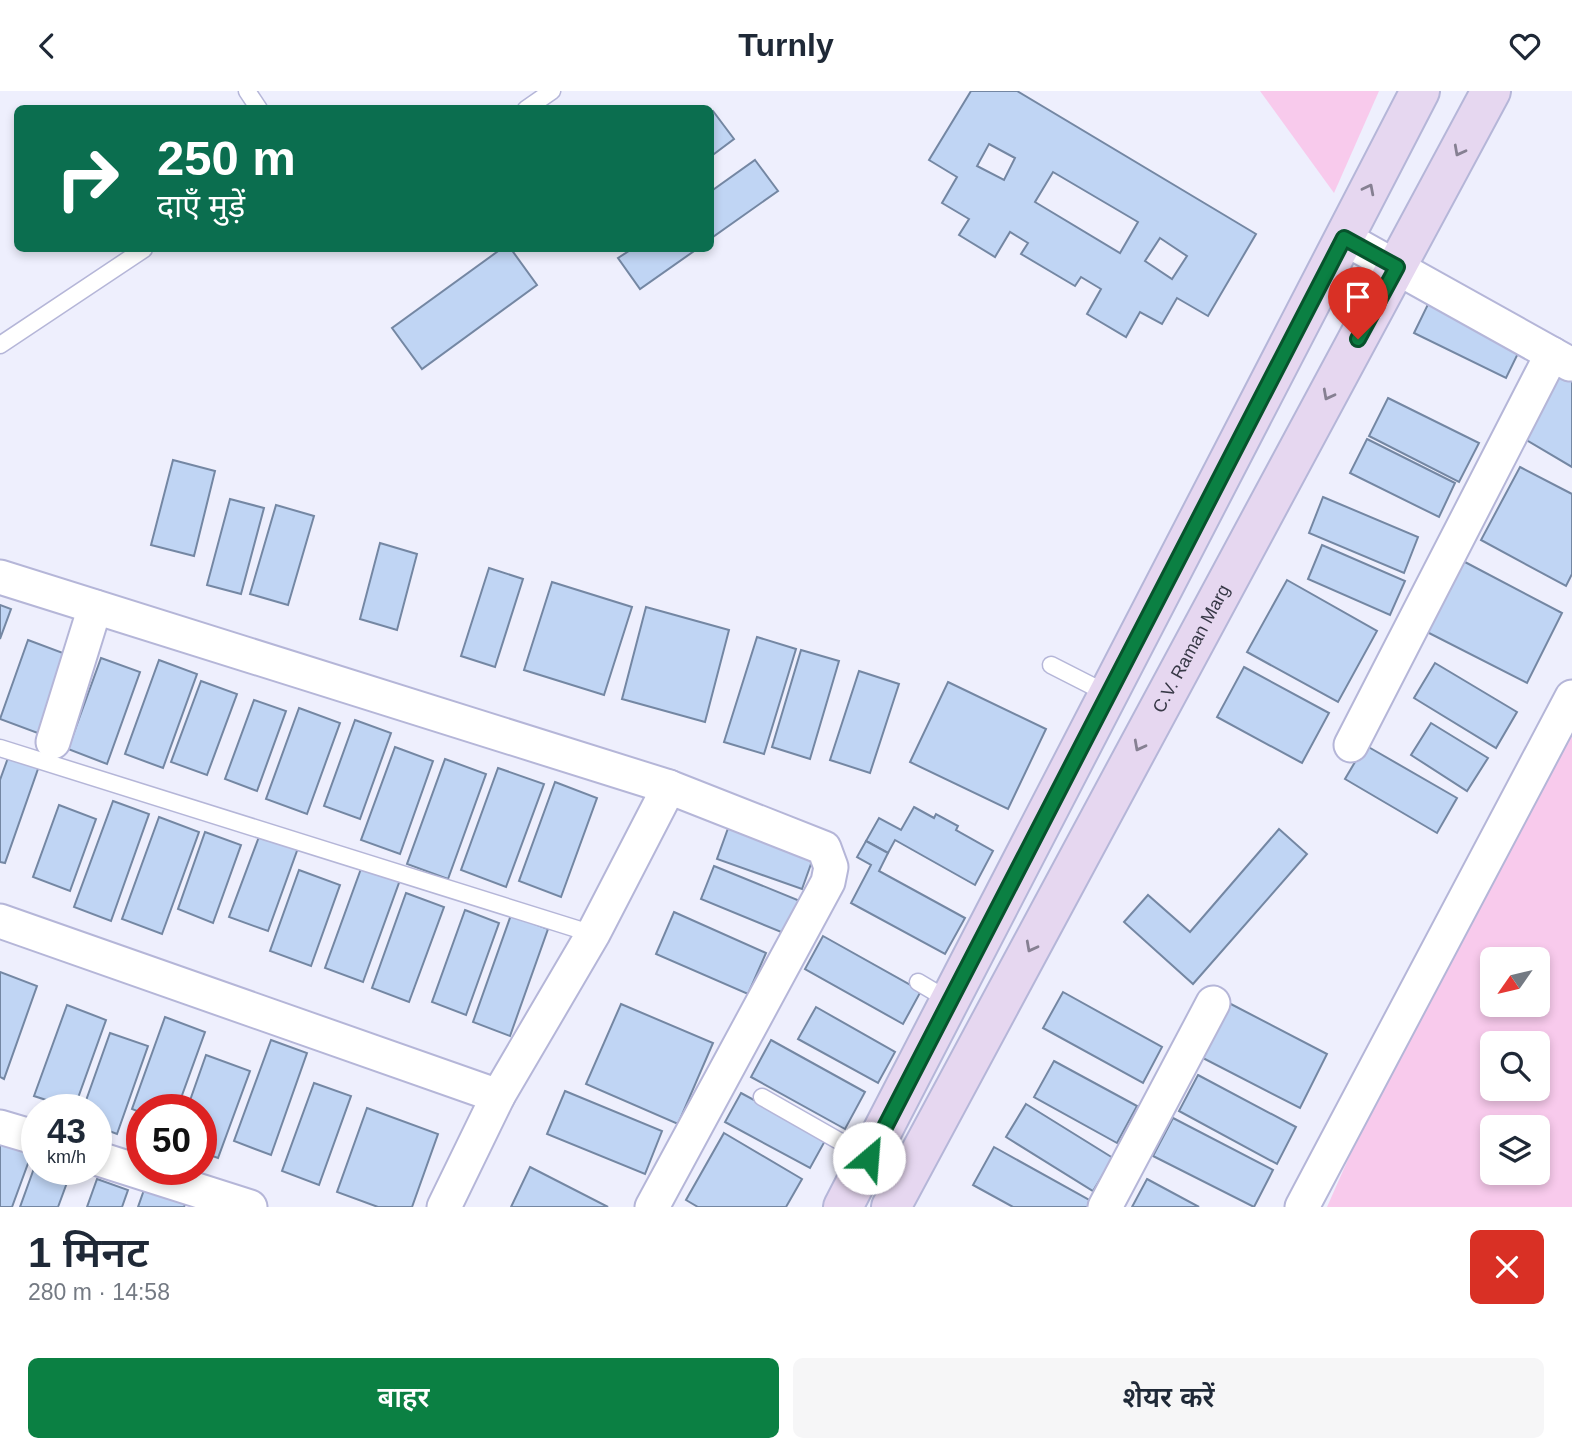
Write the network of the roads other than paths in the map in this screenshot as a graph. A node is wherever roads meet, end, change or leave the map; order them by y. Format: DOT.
graph roads {
  1 [pos="552,91"];
  2 [pos="1420,91"];
  3 [pos="1491,91"];
  4 [pos="532,105"];
  5 [pos="1344,238"];
  6 [pos="140,252"];
  7 [pos="1397,267"];
  8 [pos="0,345"];
  9 [pos="1562,360"];
  10 [pos="0,577"];
  11 [pos="95,607"];
  12 [pos="1051,665"];
  13 [pos="1108,694"];
  14 [pos="1572,697"];
  15 [pos="53,742"];
  16 [pos="1351,745"];
  17 [pos="0,747"];
  18 [pos="668,787"];
  19 [pos="0,922"];
  20 [pos="593,934"];
  21 [pos="1213,1003"];
  22 [pos="498,1096"];
  23 [pos="762,1097"];
  24 [pos="799,1108"];
  25 [pos="0,1127"];
  26 [pos="21,1133"];
  27 [pos="871,1153"];
  28 [pos="112,1162"];
  29 [pos="250,1207"];
  30 [pos="444,1207"];
  31 [pos="652,1207"];
  32 [pos="843,1207"];
  33 [pos="891,1207"];
  34 [pos="1105,1207"];
  35 [pos="1302,1207"];
  1 -- 4 [label="lane"];
  5 -- 2 [label="main road, one-way"];
  3 -- 7 [label="main road, C.V. Raman Marg, one-way"];
  5 -- 7 [label="street"];
  5 -- 13 [label="main road"];
  6 -- 8 [label="lane"];
  7 -- 9 [label="street"];
  7 -- 33 [label="main road, C.V. Raman Marg, one-way"];
  9 -- 16 [label="street"];
  10 -- 11 [label="street"];
  11 -- 15 [label="street"];
  11 -- 18 [label="street"];
  12 -- 13 [label="lane"];
  13 -- 27 [label="main road"];
  14 -- 35 [label="street"];
  17 -- 20 [label="lane"];
  18 -- 20 [label="street"];
  18 -- 31 [label="street"];
  19 -- 22 [label="street"];
  20 -- 22 [label="street"];
  21 -- 34 [label="street"];
  22 -- 30 [label="street"];
  23 -- 27 [label="lane"];
  24 -- 27 [label="lane"];
  25 -- 26 [label="street"];
  27 -- 32 [label="main road"];
  28 -- 29 [label="street"];
}
